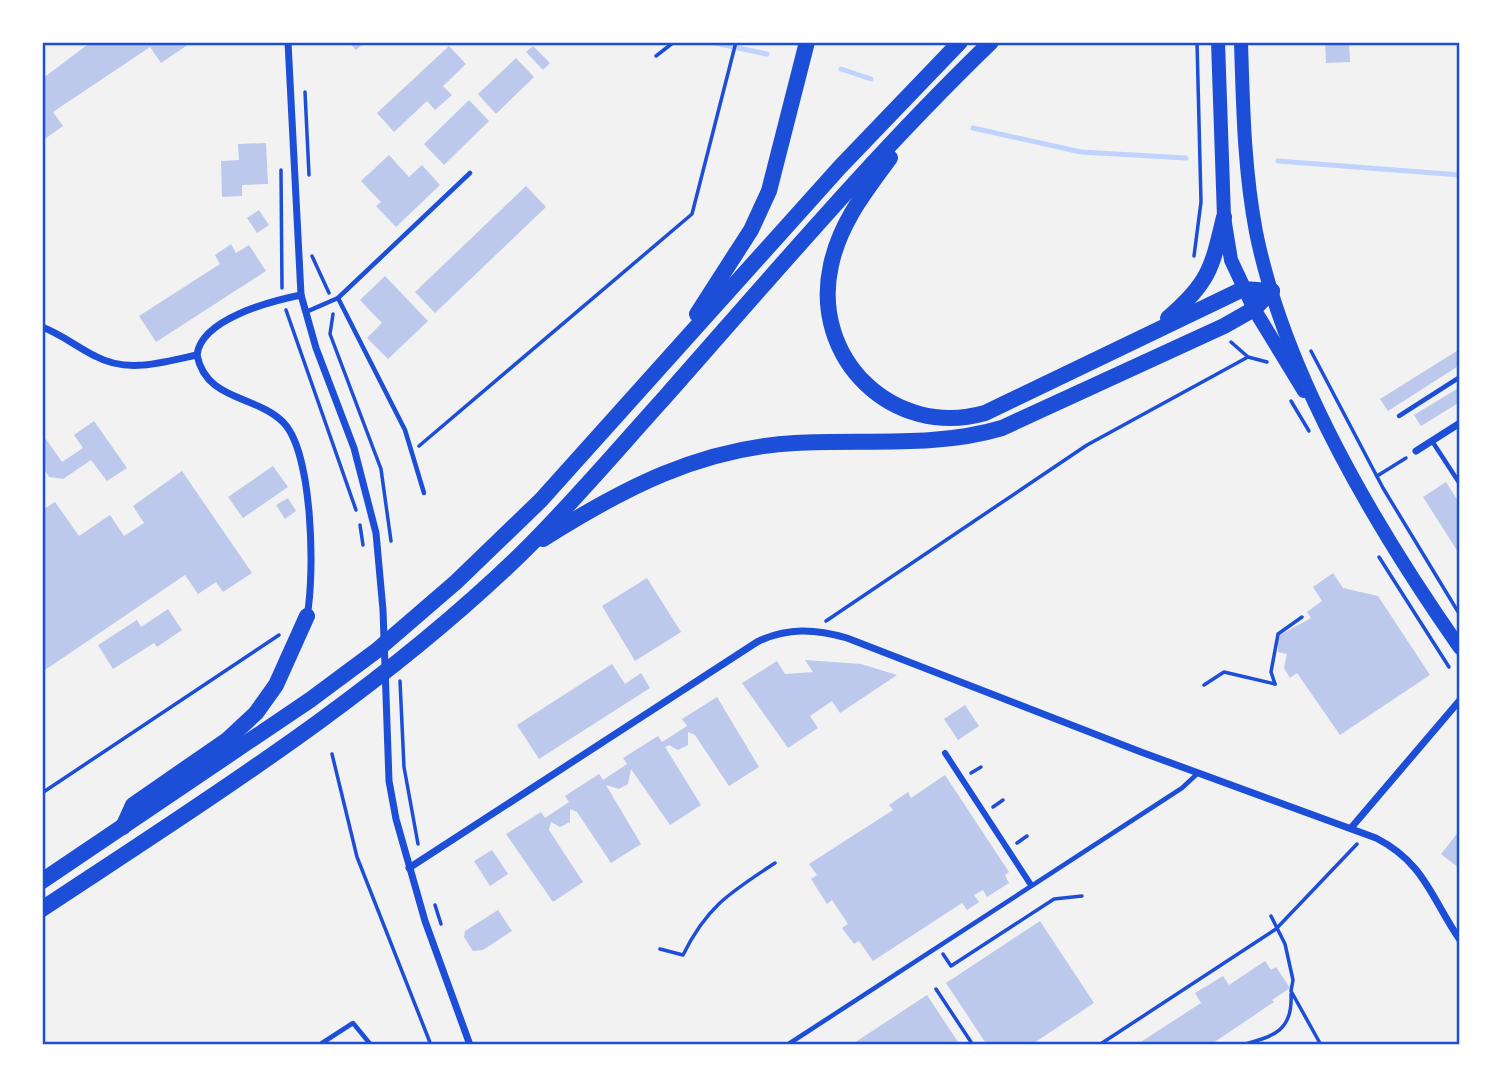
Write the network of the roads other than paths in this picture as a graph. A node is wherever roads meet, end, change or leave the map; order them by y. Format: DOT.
graph roads {
  1 [pos="288,42"];
  2 [pos="807,42"];
  3 [pos="960,42"];
  4 [pos="991,42"];
  5 [pos="1218,42"];
  6 [pos="1241,42"];
  7 [pos="940,91"];
  8 [pos="470,173"];
  9 [pos="1224,217"];
  10 [pos="1242,289"];
  11 [pos="1272,291"];
  12 [pos="301,295"];
  13 [pos="338,298"];
  14 [pos="1254,309"];
  15 [pos="305,313"];
  16 [pos="42,327"];
  17 [pos="1151,334"];
  18 [pos="674,352"];
  19 [pos="197,355"];
  20 [pos="1460,377"];
  21 [pos="1321,415"];
  22 [pos="1399,416"];
  23 [pos="1460,423"];
  24 [pos="1433,440"];
  25 [pos="1416,451"];
  26 [pos="1460,484"];
  27 [pos="424,492"];
  28 [pos="523,552"];
  29 [pos="307,616"];
  30 [pos="1460,648"];
  31 [pos="1460,701"];
  32 [pos="945,753"];
  33 [pos="1198,773"];
  34 [pos="123,827"];
  35 [pos="1351,828"];
  36 [pos="409,868"];
  37 [pos="42,881"];
  38 [pos="1031,886"];
  39 [pos="42,909"];
  40 [pos="1460,940"];
  41 [pos="319,1045"];
  42 [pos="371,1045"];
  43 [pos="470,1045"];
  44 [pos="786,1045"];
  1 -- 12 [label="street"];
  2 -- 18 [label="highway"];
  3 -- 18 [label="highway"];
  4 -- 7 [label="highway"];
  5 -- 9 [label="main road"];
  6 -- 11 [label="main road"];
  7 -- 17 [label="highway"];
  7 -- 28 [label="highway"];
  8 -- 13 [label="lane"];
  9 -- 10 [label="main road"];
  9 -- 17 [label="highway"];
  10 -- 11 [label="highway"];
  10 -- 14 [label="main road"];
  10 -- 17 [label="highway"];
  11 -- 14 [label="highway"];
  11 -- 21 [label="main road"];
  12 -- 15 [label="street"];
  12 -- 19 [label="street"];
  13 -- 15 [label="lane"];
  13 -- 27 [label="lane"];
  14 -- 21 [label="main road"];
  14 -- 28 [label="highway"];
  15 -- 36 [label="street"];
  16 -- 19 [label="street"];
  18 -- 34 [label="highway"];
  19 -- 29 [label="street"];
  20 -- 22 [label="lane"];
  21 -- 30 [label="main road"];
  23 -- 24 [label="street"];
  24 -- 25 [label="street"];
  24 -- 26 [label="lane"];
  28 -- 39 [label="highway"];
  29 -- 34 [label="highway"];
  31 -- 35 [label="street"];
  32 -- 38 [label="street"];
  33 -- 35 [label="street"];
  33 -- 36 [label="street"];
  33 -- 38 [label="lane"];
  34 -- 37 [label="highway"];
  35 -- 40 [label="street"];
  36 -- 43 [label="street"];
  38 -- 44 [label="lane"];
  41 -- 42 [label="lane"];
}
